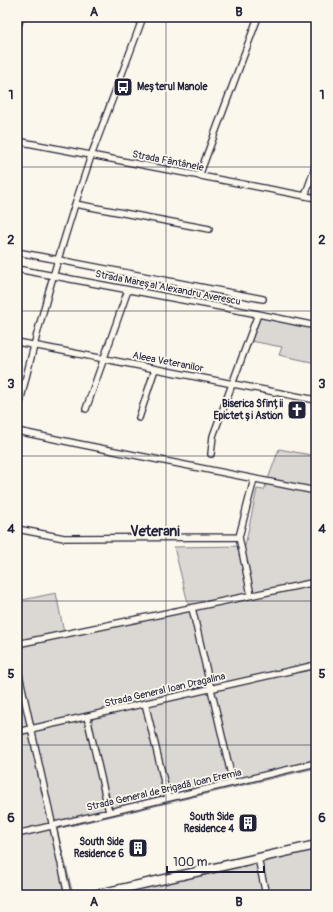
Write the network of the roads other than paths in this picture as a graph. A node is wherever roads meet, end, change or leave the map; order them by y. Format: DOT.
graph roads {
  1 [pos="22,17"];
  2 [pos="143,17"];
  3 [pos="258,17"];
  4 [pos="17,29"];
  5 [pos="17,141"];
  6 [pos="92,155"];
  7 [pos="316,165"];
  8 [pos="199,176"];
  9 [pos="305,196"];
  10 [pos="316,198"];
  11 [pos="75,204"];
  12 [pos="209,229"];
  13 [pos="17,252"];
  14 [pos="58,259"];
  15 [pos="17,269"];
  16 [pos="53,276"];
  17 [pos="128,290"];
  18 [pos="263,299"];
  19 [pos="258,314"];
  20 [pos="316,326"];
  21 [pos="17,342"];
  22 [pos="34,346"];
  23 [pos="104,359"];
  24 [pos="156,369"];
  25 [pos="232,384"];
  26 [pos="316,400"];
  27 [pos="86,409"];
  28 [pos="17,412"];
  29 [pos="140,418"];
  30 [pos="17,431"];
  31 [pos="211,454"];
  32 [pos="254,479"];
  33 [pos="316,491"];
  34 [pos="17,529"];
  35 [pos="239,537"];
  36 [pos="316,582"];
  37 [pos="251,595"];
  38 [pos="192,608"];
  39 [pos="17,644"];
  40 [pos="17,665"];
  41 [pos="316,665"];
  42 [pos="211,689"];
  43 [pos="145,704"];
  44 [pos="87,717"];
  45 [pos="31,729"];
  46 [pos="17,732"];
  47 [pos="316,763"];
  48 [pos="233,783"];
  49 [pos="168,798"];
  50 [pos="109,812"];
  51 [pos="52,826"];
  52 [pos="17,834"];
  53 [pos="316,845"];
  54 [pos="258,858"];
  55 [pos="68,895"];
  56 [pos="94,895"];
  57 [pos="266,895"];
  1 -- 4 [label="street"];
  2 -- 6 [label="street"];
  3 -- 8 [label="street"];
  5 -- 6 [label="street, Strada Fântânele"];
  6 -- 8 [label="street, Strada Fântânele"];
  6 -- 11 [label="street"];
  7 -- 9 [label="street"];
  8 -- 9 [label="street, Strada Fântânele"];
  9 -- 10 [label="street, Strada Fântânele"];
  11 -- 12 [label="street"];
  11 -- 14 [label="street"];
  13 -- 14 [label="street, Strada Mareșal Alexandru Averescu"];
  14 -- 16 [label="street"];
  14 -- 18 [label="street, Strada Mareșal Alexandru Averescu"];
  15 -- 16 [label="street, Strada Mareșal Alexandru Averescu"];
  16 -- 17 [label="street, Strada Mareșal Alexandru Averescu"];
  16 -- 22 [label="street"];
  17 -- 19 [label="street, Strada Mareșal Alexandru Averescu"];
  17 -- 23 [label="street"];
  19 -- 20 [label="street, Strada Mareșal Alexandru Averescu"];
  19 -- 25 [label="street"];
  21 -- 22 [label="street, Aleea Veteranilor"];
  22 -- 23 [label="street, Aleea Veteranilor"];
  22 -- 28 [label="street"];
  23 -- 24 [label="street, Aleea Veteranilor"];
  23 -- 27 [label="street"];
  24 -- 25 [label="street, Aleea Veteranilor"];
  24 -- 29 [label="street"];
  25 -- 26 [label="street, Aleea Veteranilor"];
  25 -- 31 [label="street"];
  30 -- 32 [label="street"];
  32 -- 33 [label="street"];
  32 -- 35 [label="street"];
  34 -- 35 [label="street"];
  35 -- 37 [label="street"];
  36 -- 37 [label="street"];
  37 -- 38 [label="street"];
  38 -- 39 [label="street"];
  38 -- 42 [label="street"];
  40 -- 45 [label="street"];
  41 -- 42 [label="street, Strada General Ioan Dragalina"];
  42 -- 43 [label="street, Strada General Ioan Dragalina"];
  42 -- 48 [label="street"];
  43 -- 44 [label="street, Strada General Ioan Dragalina"];
  43 -- 49 [label="street"];
  44 -- 45 [label="street, Strada General Ioan Dragalina"];
  44 -- 50 [label="street"];
  45 -- 46 [label="street, Strada General Ioan Dragalina"];
  45 -- 51 [label="street"];
  47 -- 48 [label="street, Strada General de Brigadă Ioan Eremia"];
  48 -- 49 [label="street, Strada General de Brigadă Ioan Eremia"];
  49 -- 50 [label="street, Strada General de Brigadă Ioan Eremia"];
  50 -- 51 [label="street, Strada General de Brigadă Ioan Eremia"];
  51 -- 52 [label="street, Strada General de Brigadă Ioan Eremia"];
  51 -- 55 [label="street"];
  53 -- 54 [label="main road"];
  54 -- 56 [label="main road"];
  54 -- 57 [label="street"];
}
